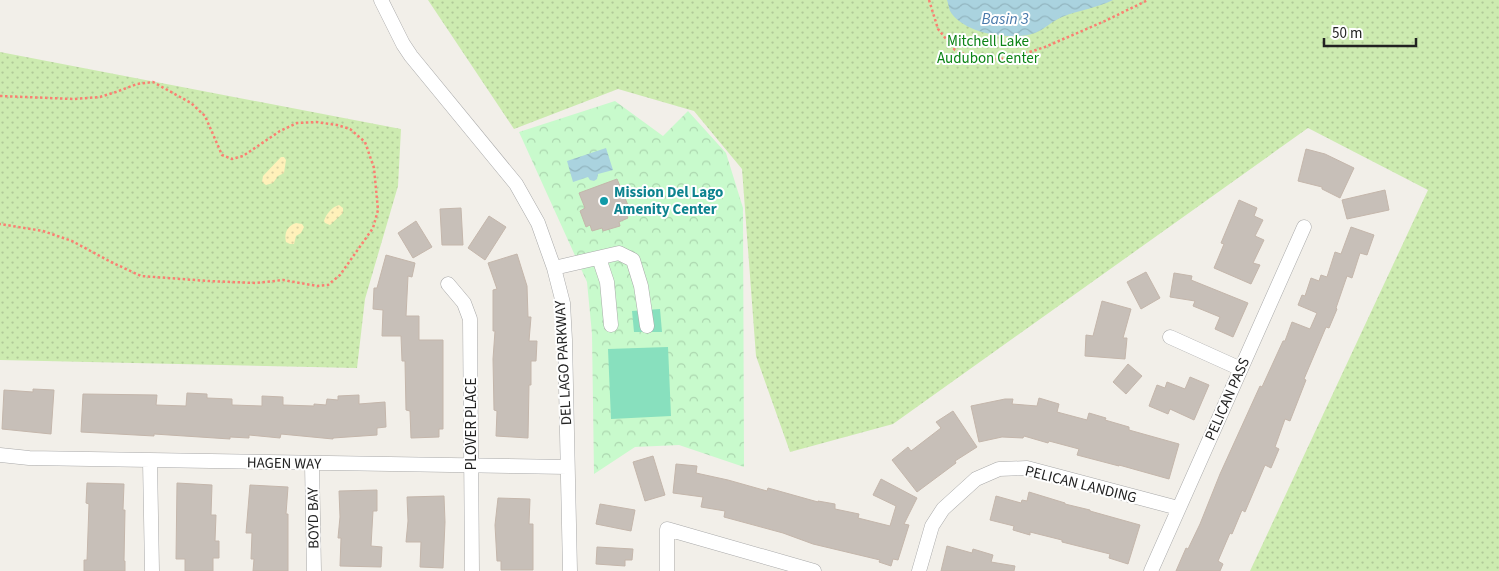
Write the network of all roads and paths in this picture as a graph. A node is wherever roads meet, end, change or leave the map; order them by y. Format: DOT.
graph roads {
  1 [pos="381,0"];
  2 [pos="929,0"];
  3 [pos="1148,0"];
  4 [pos="0,96"];
  5 [pos="0,224"];
  6 [pos="1304,227"];
  7 [pos="599,258"];
  8 [pos="554,268"];
  9 [pos="448,284"];
  10 [pos="611,325"];
  11 [pos="647,326"];
  12 [pos="1170,337"];
  13 [pos="1241,369"];
  14 [pos="0,456"];
  15 [pos="150,461"];
  16 [pos="312,464"];
  17 [pos="471,466"];
  18 [pos="567,467"];
  19 [pos="1178,508"];
  20 [pos="152,571"];
  21 [pos="314,571"];
  22 [pos="472,571"];
  23 [pos="570,571"];
  24 [pos="667,571"];
  25 [pos="814,571"];
  26 [pos="919,571"];
  27 [pos="1151,571"];
  1 -- 8 [label="street, DEL LAGO PARKWAY"];
  2 -- 3 [label="path"];
  4 -- 5 [label="path"];
  6 -- 13 [label="street, PELICAN PASS"];
  7 -- 8 [label="street"];
  7 -- 10 [label="street"];
  7 -- 11 [label="street"];
  8 -- 18 [label="street, DEL LAGO PARKWAY"];
  9 -- 17 [label="street, PLOVER PLACE"];
  12 -- 13 [label="street"];
  13 -- 19 [label="street, PELICAN PASS"];
  14 -- 15 [label="street, HAGEN WAY"];
  15 -- 16 [label="street, HAGEN WAY"];
  15 -- 20 [label="street"];
  16 -- 17 [label="street, HAGEN WAY"];
  16 -- 21 [label="street, BOYD BAY"];
  17 -- 18 [label="street, HAGEN WAY"];
  17 -- 22 [label="street, PLOVER PLACE"];
  18 -- 23 [label="street, DEL LAGO PARKWAY"];
  19 -- 26 [label="street, PELICAN LANDING"];
  19 -- 27 [label="street, PELICAN PASS"];
  24 -- 25 [label="street"];
}
